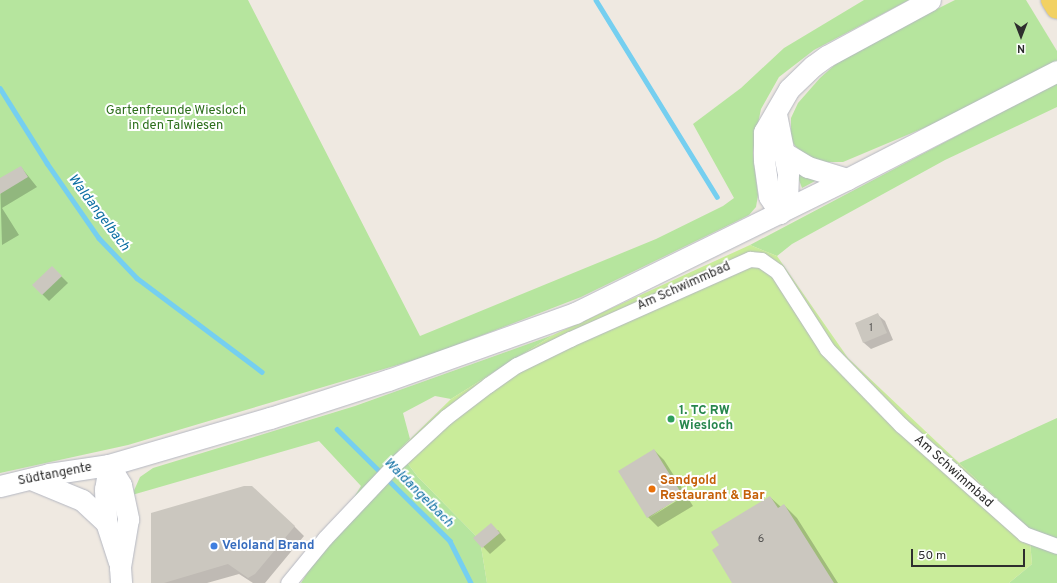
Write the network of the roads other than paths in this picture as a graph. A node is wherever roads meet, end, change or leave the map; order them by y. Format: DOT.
graph roads {
  1 [pos="930,0"];
  2 [pos="1052,0"];
  3 [pos="1057,8"];
  4 [pos="1057,71"];
  5 [pos="776,114"];
  6 [pos="783,152"];
  7 [pos="847,179"];
  8 [pos="780,213"];
  9 [pos="109,465"];
  10 [pos="30,479"];
  11 [pos="0,486"];
  12 [pos="106,522"];
  13 [pos="1057,546"];
  14 [pos="120,575"];
  15 [pos="288,583"];
  1 -- 5 [label="main road"];
  2 -- 3 [label="main road"];
  4 -- 7 [label="main road, Südtangente"];
  5 -- 6 [label="main road"];
  5 -- 8 [label="main road"];
  6 -- 7 [label="main road"];
  6 -- 8 [label="main road"];
  7 -- 8 [label="main road, Südtangente"];
  8 -- 9 [label="main road, Südtangente"];
  9 -- 10 [label="main road, Südtangente"];
  9 -- 12 [label="main road"];
  9 -- 14 [label="main road"];
  10 -- 11 [label="main road, Südtangente"];
  10 -- 12 [label="main road"];
  12 -- 14 [label="main road"];
  13 -- 15 [label="street, Am Schwimmbad"];
}
